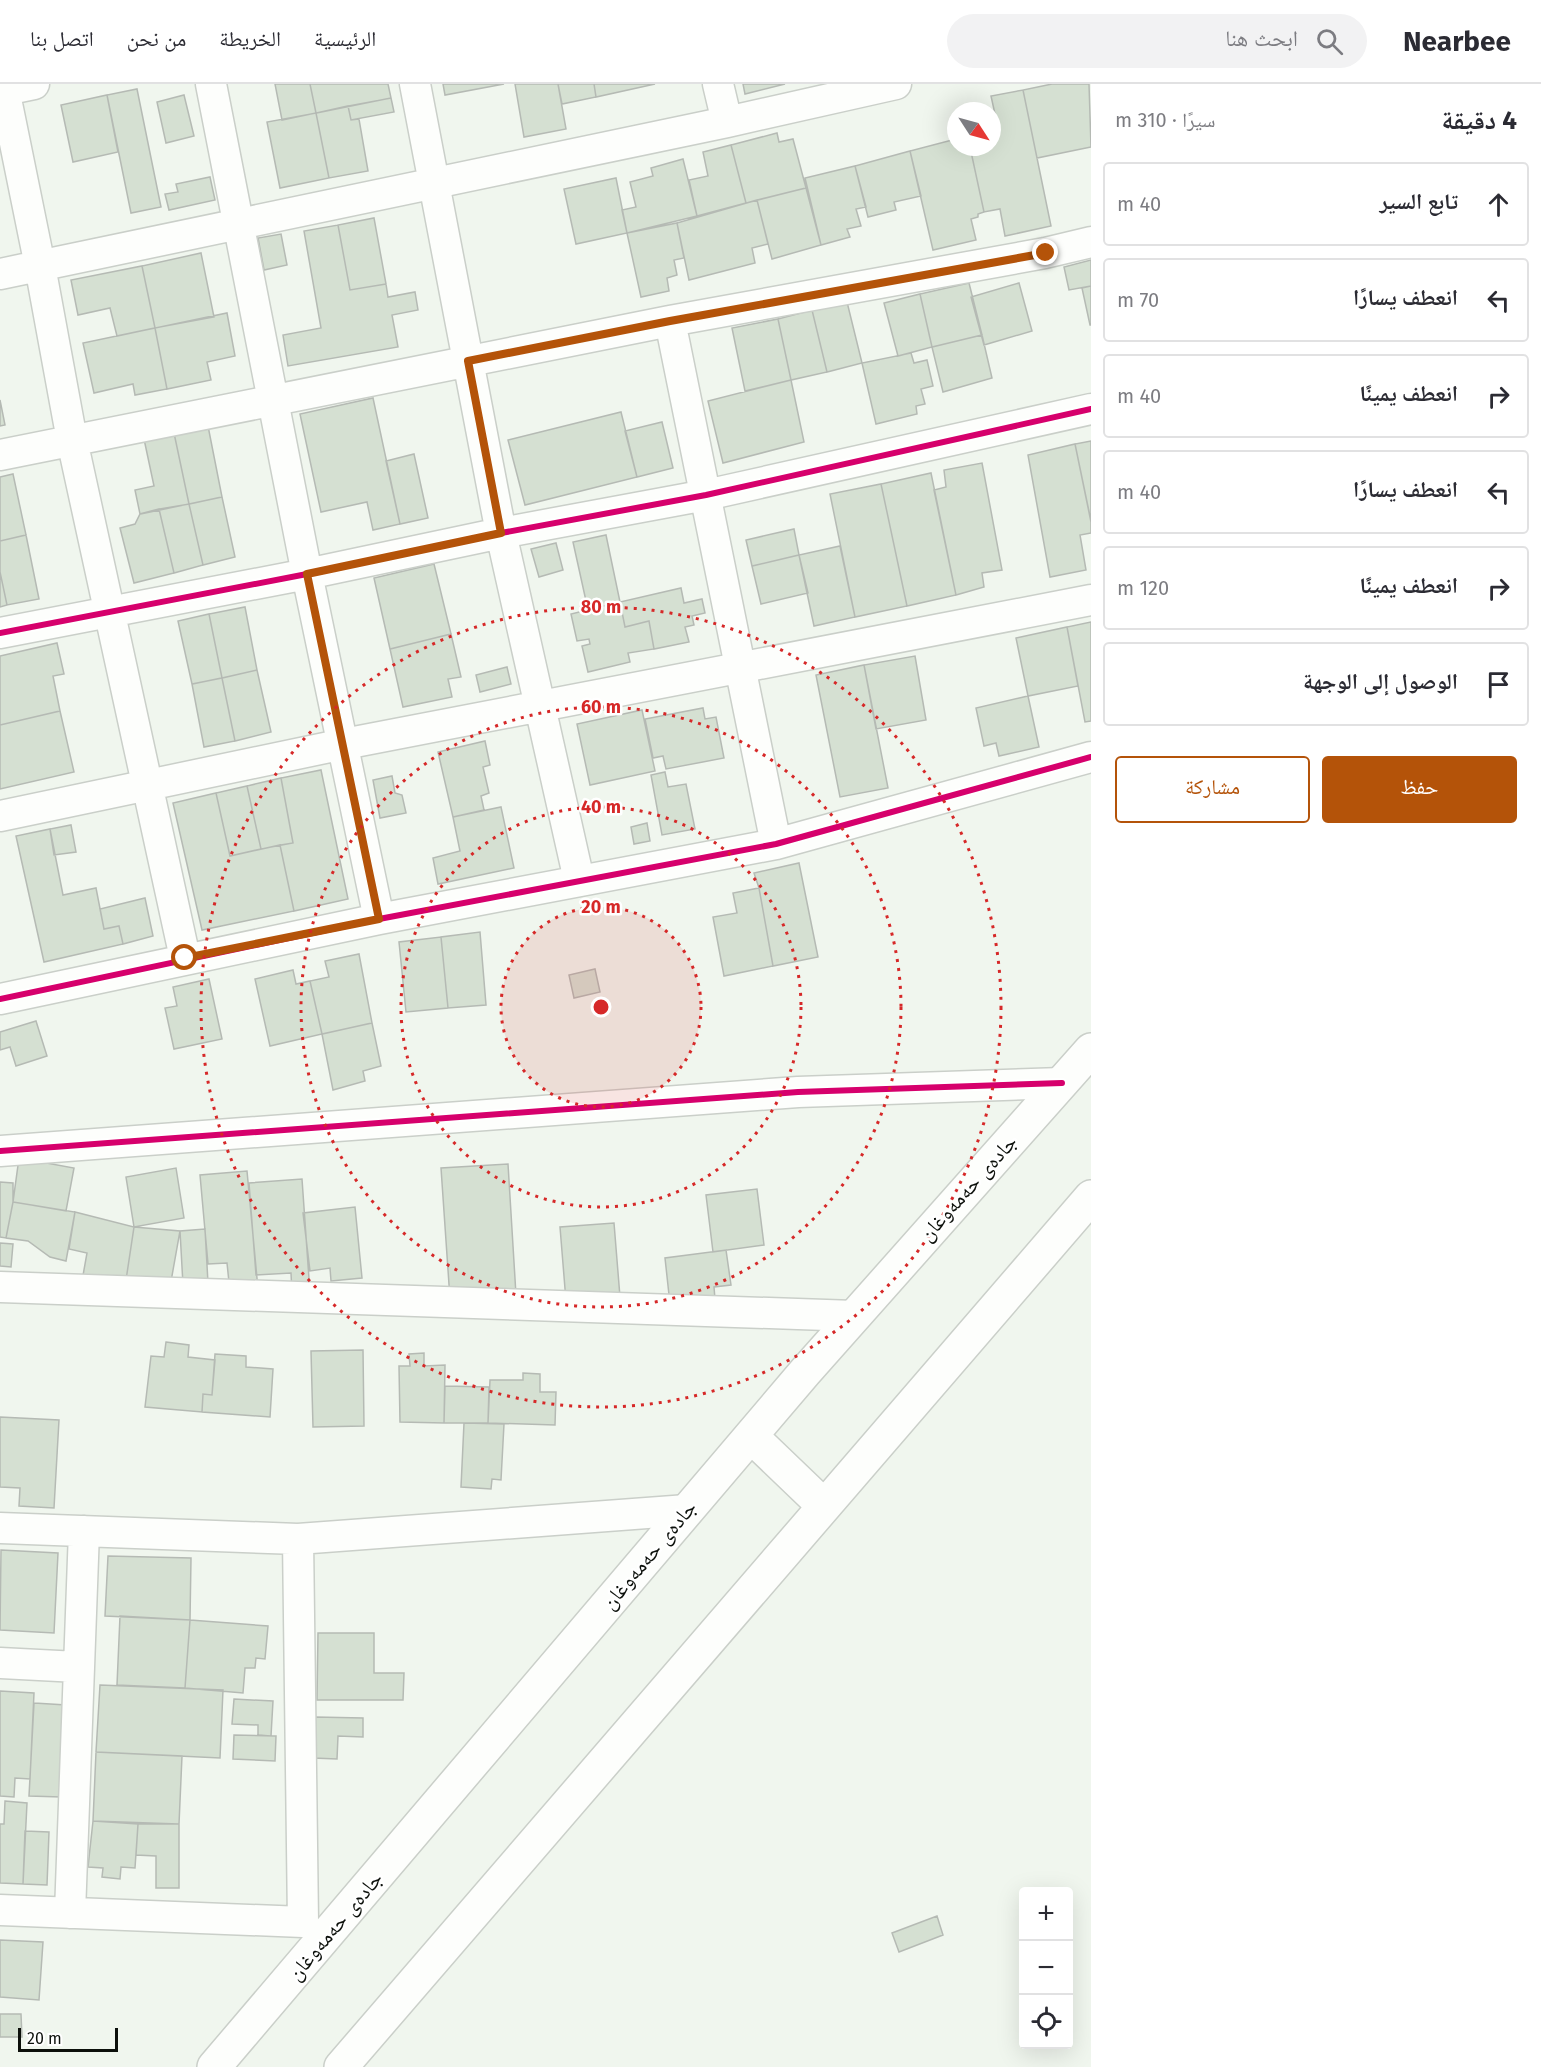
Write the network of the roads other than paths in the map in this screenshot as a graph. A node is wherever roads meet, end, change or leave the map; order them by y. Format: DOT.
graph roads {
  1 [pos="34,84"];
  2 [pos="212,84"];
  3 [pos="415,84"];
  4 [pos="718,84"];
  5 [pos="896,84"];
  6 [pos="2,88"];
  7 [pos="727,122"];
  8 [pos="434,182"];
  9 [pos="240,224"];
  10 [pos="1091,242"];
  11 [pos="40,266"];
  12 [pos="0,274"];
  13 [pos="670,321"];
  14 [pos="468,361"];
  15 [pos="274,399"];
  16 [pos="1091,409"];
  17 [pos="72,440"];
  18 [pos="0,455"];
  19 [pos="706,495"];
  20 [pos="501,533"];
  21 [pos="307,574"];
  22 [pos="1091,600"];
  23 [pos="110,613"];
  24 [pos="0,633"];
  25 [pos="739,668"];
  26 [pos="541,706"];
  27 [pos="344,744"];
  28 [pos="1091,756"];
  29 [pos="146,786"];
  30 [pos="0,816"];
  31 [pos="776,844"];
  32 [pos="579,880"];
  33 [pos="379,919"];
  34 [pos="185,958"];
  35 [pos="0,999"];
  36 [pos="1091,1050"];
  37 [pos="1062,1083"];
  38 [pos="0,1151"];
  39 [pos="1091,1197"];
  40 [pos="0,1287"];
  41 [pos="855,1316"];
  42 [pos="751,1436"];
  43 [pos="824,1506"];
  44 [pos="687,1510"];
  45 [pos="0,1528"];
  46 [pos="84,1531"];
  47 [pos="298,1539"];
  48 [pos="0,1663"];
  49 [pos="78,1667"];
  50 [pos="0,1910"];
  51 [pos="70,1912"];
  52 [pos="341,1919"];
  53 [pos="303,1922"];
  54 [pos="214,2067"];
  55 [pos="341,2067"];
  1 -- 6 [label="street"];
  2 -- 9 [label="street"];
  3 -- 8 [label="street"];
  4 -- 7 [label="street"];
  5 -- 7 [label="street"];
  6 -- 11 [label="street"];
  7 -- 8 [label="street"];
  8 -- 9 [label="street"];
  8 -- 14 [label="street"];
  9 -- 11 [label="street"];
  9 -- 15 [label="street"];
  10 -- 13 [label="street"];
  11 -- 12 [label="street"];
  11 -- 17 [label="street"];
  13 -- 14 [label="street"];
  13 -- 19 [label="street"];
  14 -- 15 [label="street"];
  14 -- 20 [label="street"];
  15 -- 17 [label="street"];
  15 -- 21 [label="street"];
  16 -- 19 [label="street"];
  17 -- 18 [label="street"];
  17 -- 23 [label="street"];
  19 -- 20 [label="street"];
  19 -- 25 [label="street"];
  20 -- 21 [label="street"];
  20 -- 26 [label="street"];
  21 -- 23 [label="street"];
  21 -- 27 [label="street"];
  22 -- 25 [label="street"];
  23 -- 24 [label="street"];
  23 -- 29 [label="street"];
  25 -- 26 [label="street"];
  25 -- 31 [label="street"];
  26 -- 27 [label="street"];
  26 -- 32 [label="street"];
  27 -- 29 [label="street"];
  27 -- 33 [label="street"];
  28 -- 31 [label="street"];
  29 -- 30 [label="street"];
  29 -- 34 [label="street"];
  31 -- 32 [label="street"];
  32 -- 33 [label="street"];
  33 -- 34 [label="street"];
  34 -- 35 [label="street"];
  36 -- 37 [label="main road, جادەی حەمەوغان"];
  37 -- 38 [label="street"];
  37 -- 41 [label="main road, جادەی حەمەوغان"];
  39 -- 43 [label="main road"];
  40 -- 41 [label="street"];
  41 -- 42 [label="main road, جادەی حەمەوغان"];
  42 -- 43 [label="main road"];
  42 -- 44 [label="main road, جادەی حەمەوغان"];
  43 -- 55 [label="main road"];
  44 -- 47 [label="street"];
  44 -- 52 [label="main road, جادەی حەمەوغان"];
  45 -- 46 [label="street"];
  46 -- 47 [label="street"];
  46 -- 49 [label="street"];
  47 -- 53 [label="street"];
  48 -- 49 [label="street"];
  49 -- 51 [label="street"];
  50 -- 51 [label="street"];
  51 -- 53 [label="street"];
  52 -- 53 [label="street"];
  52 -- 54 [label="main road, جادەی حەمەوغان"];
}
